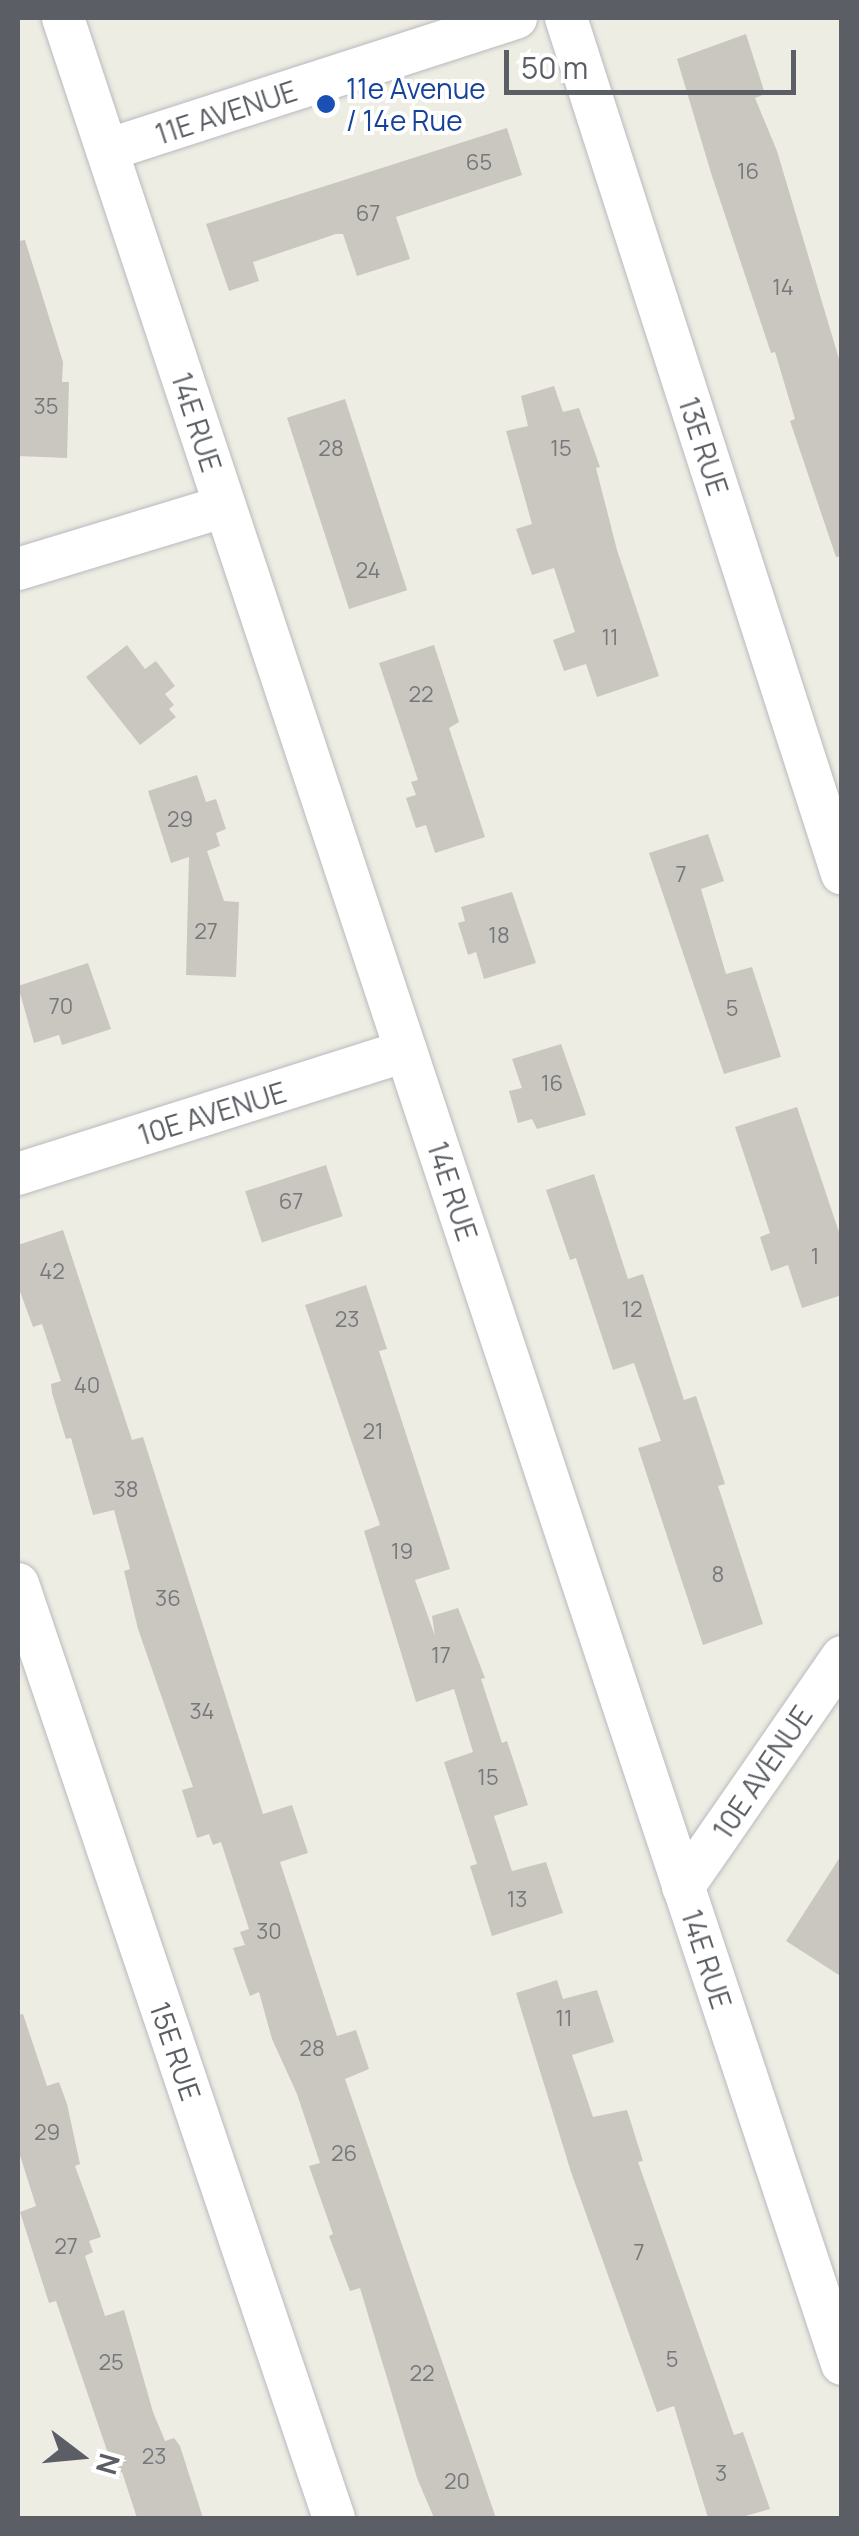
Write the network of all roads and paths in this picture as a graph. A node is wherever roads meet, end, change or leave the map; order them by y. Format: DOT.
graph roads {
  1 [pos="63,18"];
  2 [pos="516,18"];
  3 [pos="566,18"];
  4 [pos="107,150"];
  5 [pos="225,506"];
  6 [pos="18,569"];
  7 [pos="842,874"];
  8 [pos="406,1051"];
  9 [pos="18,1174"];
  10 [pos="18,1584"];
  11 [pos="842,1657"];
  12 [pos="684,1887"];
  13 [pos="842,2364"];
  14 [pos="334,2518"];
  1 -- 4 [label="street, 14E RUE"];
  2 -- 4 [label="street, 11E AVENUE"];
  3 -- 7 [label="street, 13E RUE"];
  4 -- 5 [label="street, 14E RUE"];
  5 -- 6 [label="street"];
  5 -- 8 [label="street, 14E RUE"];
  8 -- 9 [label="street, 10E AVENUE"];
  8 -- 12 [label="street, 14E RUE"];
  10 -- 14 [label="street, 15E RUE"];
  11 -- 12 [label="street, 10E AVENUE"];
  12 -- 13 [label="street, 14E RUE"];
}
